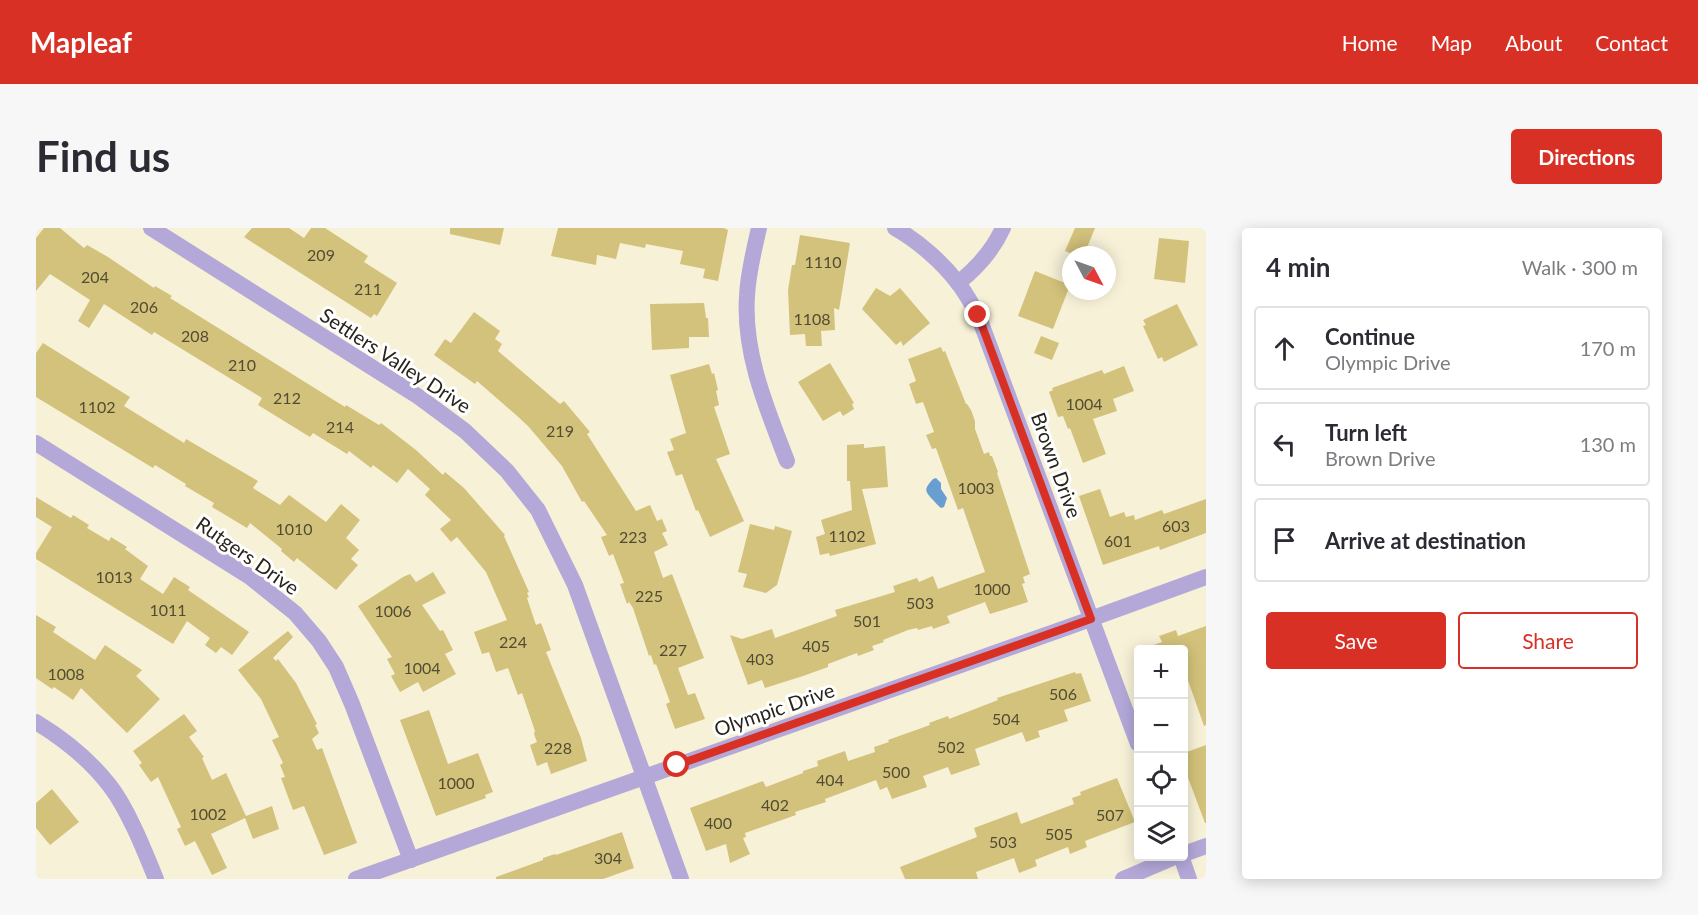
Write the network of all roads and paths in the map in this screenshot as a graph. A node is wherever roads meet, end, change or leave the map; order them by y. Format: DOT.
graph roads {
  1 [pos="151,228"];
  2 [pos="759,228"];
  3 [pos="895,228"];
  4 [pos="1003,228"];
  5 [pos="958,283"];
  6 [pos="36,443"];
  7 [pos="787,461"];
  8 [pos="1206,577"];
  9 [pos="1091,619"];
  10 [pos="36,722"];
  11 [pos="1134,733"];
  12 [pos="643,777"];
  13 [pos="1206,846"];
  14 [pos="1188,853"];
  15 [pos="411,860"];
  16 [pos="1168,861"];
  17 [pos="1183,861"];
  18 [pos="156,879"];
  19 [pos="356,879"];
  20 [pos="681,879"];
  21 [pos="1123,879"];
  22 [pos="1190,879"];
  1 -- 12 [label="street, Settlers Valley Drive"];
  2 -- 7 [label="street"];
  3 -- 5 [label="street, Brown Drive"];
  4 -- 5 [label="street"];
  5 -- 9 [label="street, Brown Drive"];
  6 -- 15 [label="street, Rutgers Drive"];
  8 -- 9 [label="street, Olympic Drive"];
  9 -- 11 [label="street, Brown Drive"];
  9 -- 12 [label="street, Olympic Drive"];
  10 -- 18 [label="street"];
  12 -- 15 [label="street, Olympic Drive"];
  12 -- 20 [label="street, Settlers Valley Drive"];
  13 -- 14 [label="street"];
  15 -- 19 [label="street, Olympic Drive"];
  16 -- 21 [label="street"];
  17 -- 22 [label="street"];
}
